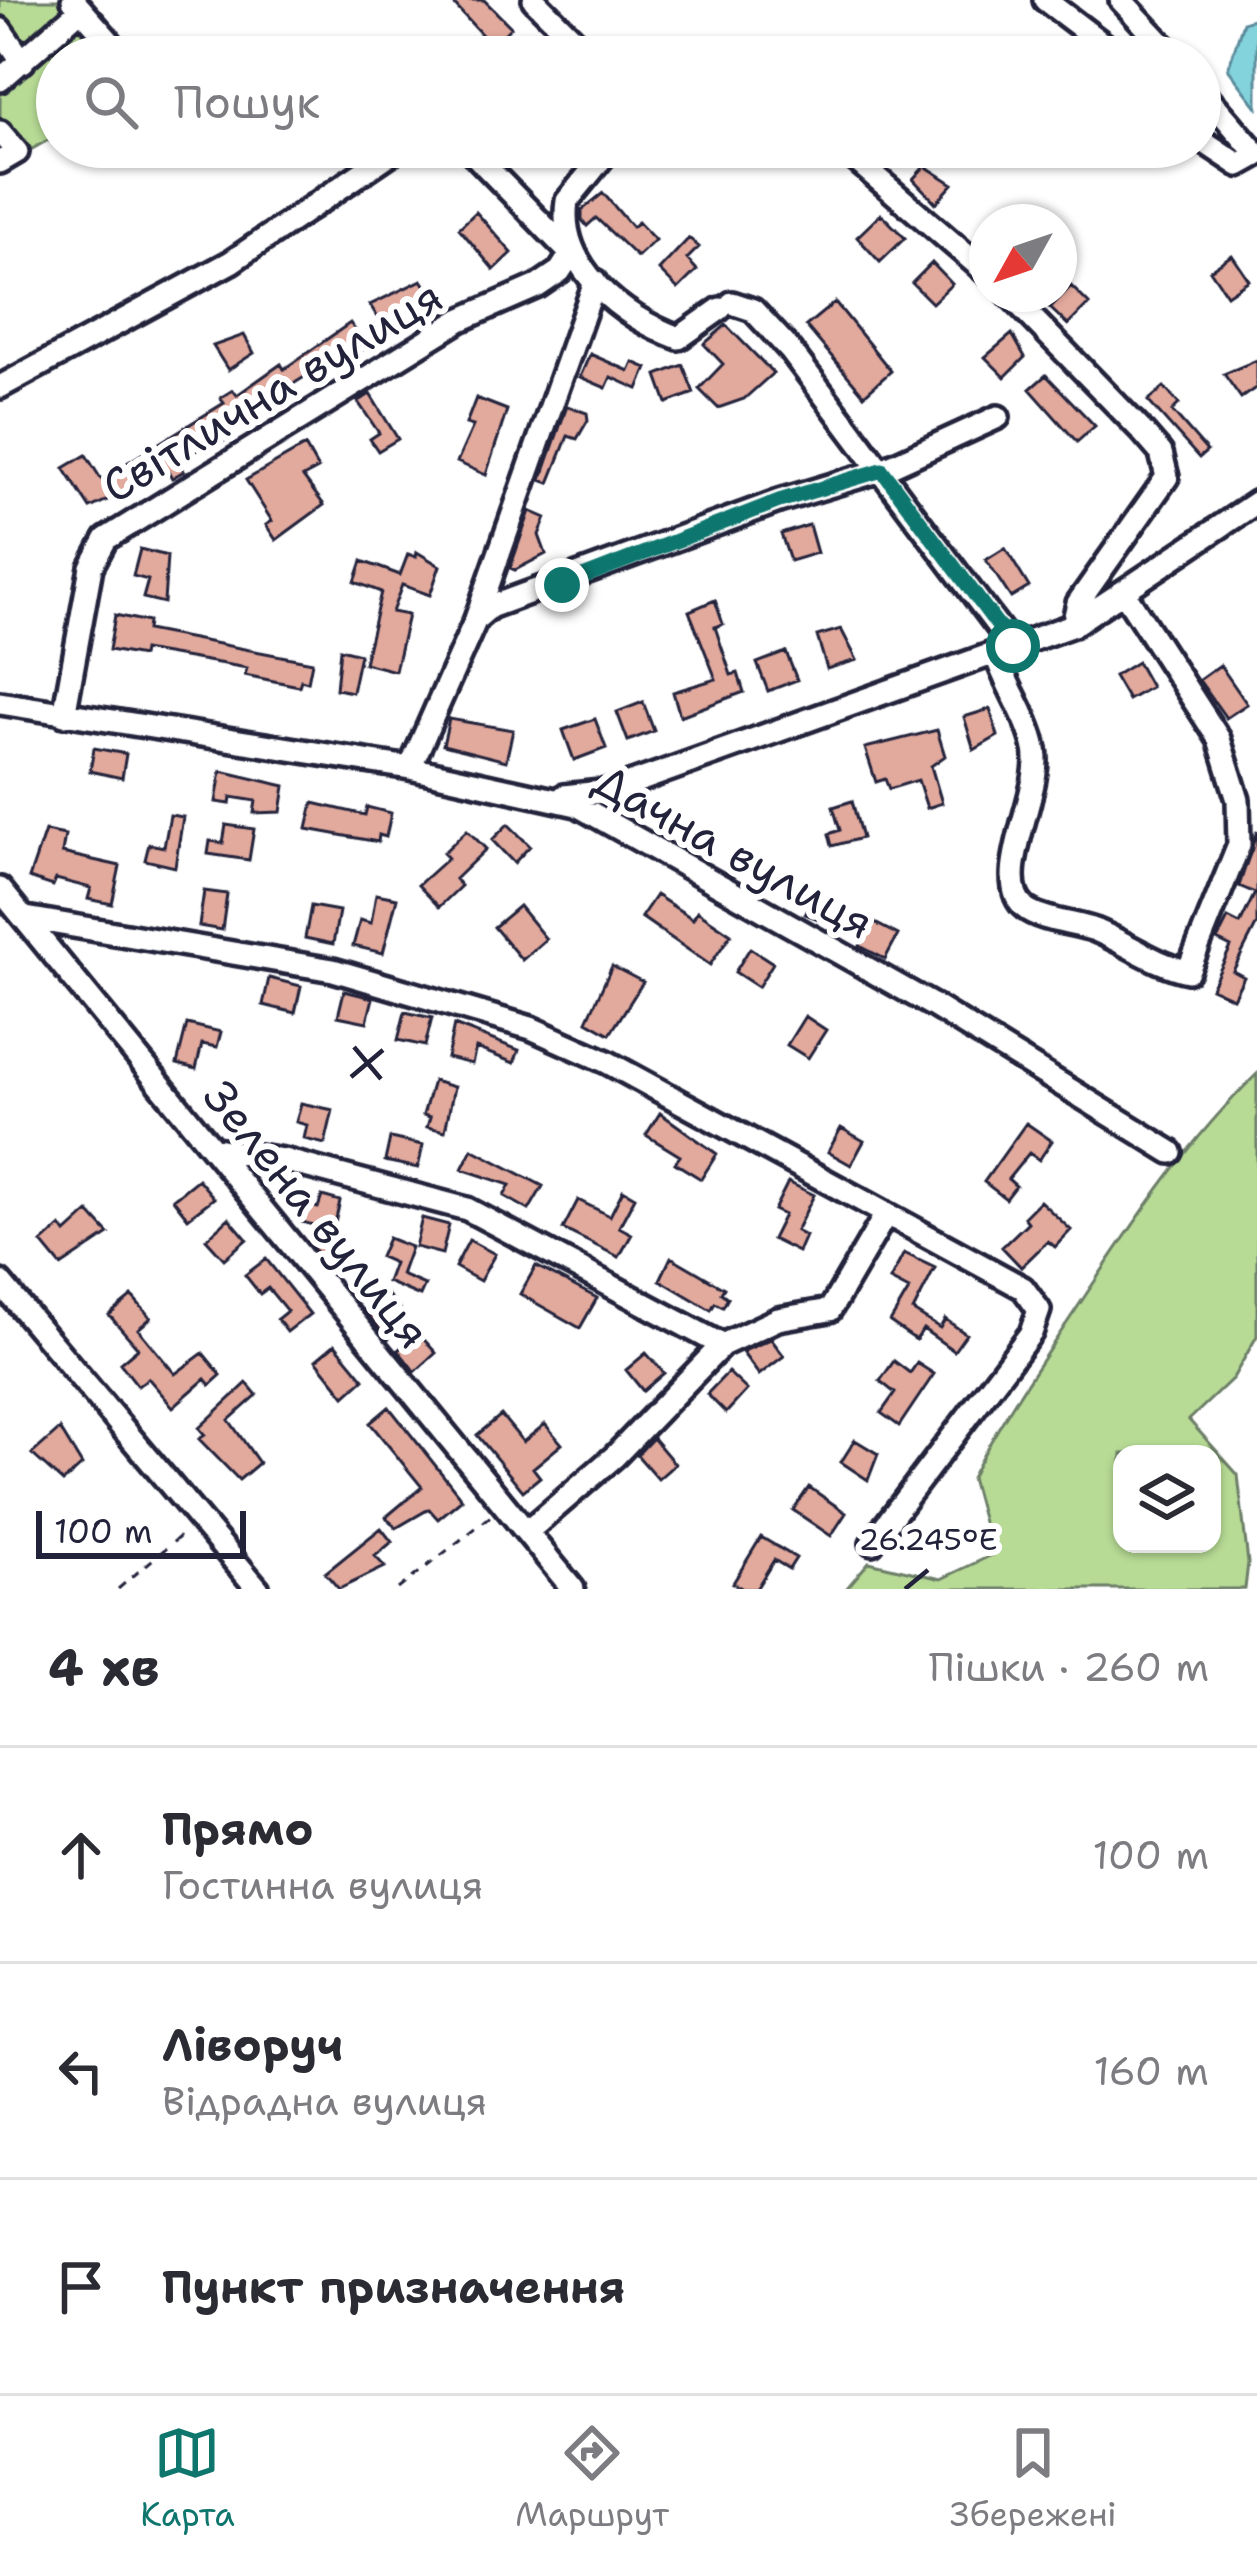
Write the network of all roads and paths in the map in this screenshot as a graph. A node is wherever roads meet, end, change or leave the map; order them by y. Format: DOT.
graph roads {
  1 [pos="534,0"];
  2 [pos="1045,0"];
  3 [pos="1121,0"];
  4 [pos="77,5"];
  5 [pos="0,29"];
  6 [pos="48,36"];
  7 [pos="104,36"];
  8 [pos="569,36"];
  9 [pos="1092,36"];
  10 [pos="1154,36"];
  11 [pos="36,48"];
  12 [pos="23,62"];
  13 [pos="0,80"];
  14 [pos="1221,113"];
  15 [pos="0,132"];
  16 [pos="1221,153"];
  17 [pos="1256,154"];
  18 [pos="0,162"];
  19 [pos="370,168"];
  20 [pos="487,168"];
  21 [pos="594,168"];
  22 [pos="866,168"];
  23 [pos="571,254"];
  24 [pos="969,257"];
  25 [pos="595,282"];
  26 [pos="1026,312"];
  27 [pos="0,388"];
  28 [pos="998,417"];
  29 [pos="882,470"];
  30 [pos="1257,502"];
  31 [pos="1125,594"];
  32 [pos="476,619"];
  33 [pos="1073,625"];
  34 [pos="1004,651"];
  35 [pos="0,703"];
  36 [pos="64,715"];
  37 [pos="410,768"];
  38 [pos="552,796"];
  39 [pos="0,889"];
  40 [pos="26,918"];
  41 [pos="216,1149"];
  42 [pos="1172,1152"];
  43 [pos="886,1214"];
  44 [pos="0,1282"];
  45 [pos="722,1345"];
  46 [pos="505,1504"];
  47 [pos="200,1519"];
  48 [pos="527,1532"];
  49 [pos="872,1543"];
  50 [pos="118,1589"];
  51 [pos="258,1589"];
  52 [pos="398,1589"];
  53 [pos="573,1589"];
  1 -- 8 [label="street"];
  2 -- 9 [label="street"];
  3 -- 10 [label="street"];
  4 -- 6 [label="street"];
  4 -- 7 [label="street"];
  5 -- 12 [label="street"];
  11 -- 12 [label="street"];
  12 -- 13 [label="street"];
  14 -- 17 [label="street"];
  15 -- 18 [label="street"];
  16 -- 17 [label="street"];
  19 -- 27 [label="street"];
  20 -- 23 [label="street"];
  21 -- 23 [label="street"];
  22 -- 24 [label="street"];
  23 -- 25 [label="street"];
  23 -- 36 [label="street, Світлична вулиця"];
  25 -- 29 [label="street"];
  25 -- 32 [label="street"];
  26 -- 33 [label="street"];
  28 -- 29 [label="street"];
  29 -- 32 [label="street"];
  29 -- 34 [label="street"];
  30 -- 31 [label="street"];
  31 -- 33 [label="street"];
  31 -- 34 [label="street"];
  32 -- 37 [label="street"];
  33 -- 34 [label="street"];
  34 -- 38 [label="street"];
  35 -- 36 [label="street, Дачна вулиця"];
  36 -- 37 [label="street, Дачна вулиця"];
  37 -- 38 [label="street, Дачна вулиця"];
  38 -- 42 [label="street, Дачна вулиця"];
  39 -- 40 [label="street, Зелена вулиця"];
  40 -- 41 [label="street, Зелена вулиця"];
  40 -- 43 [label="street"];
  41 -- 45 [label="street"];
  41 -- 46 [label="street, Зелена вулиця"];
  43 -- 45 [label="street"];
  43 -- 49 [label="street"];
  44 -- 47 [label="street"];
  45 -- 48 [label="street"];
  46 -- 48 [label="street, Зелена вулиця"];
  46 -- 52 [label="path"];
  47 -- 50 [label="path"];
  47 -- 51 [label="street"];
  48 -- 53 [label="street, Зелена вулиця"];
}
